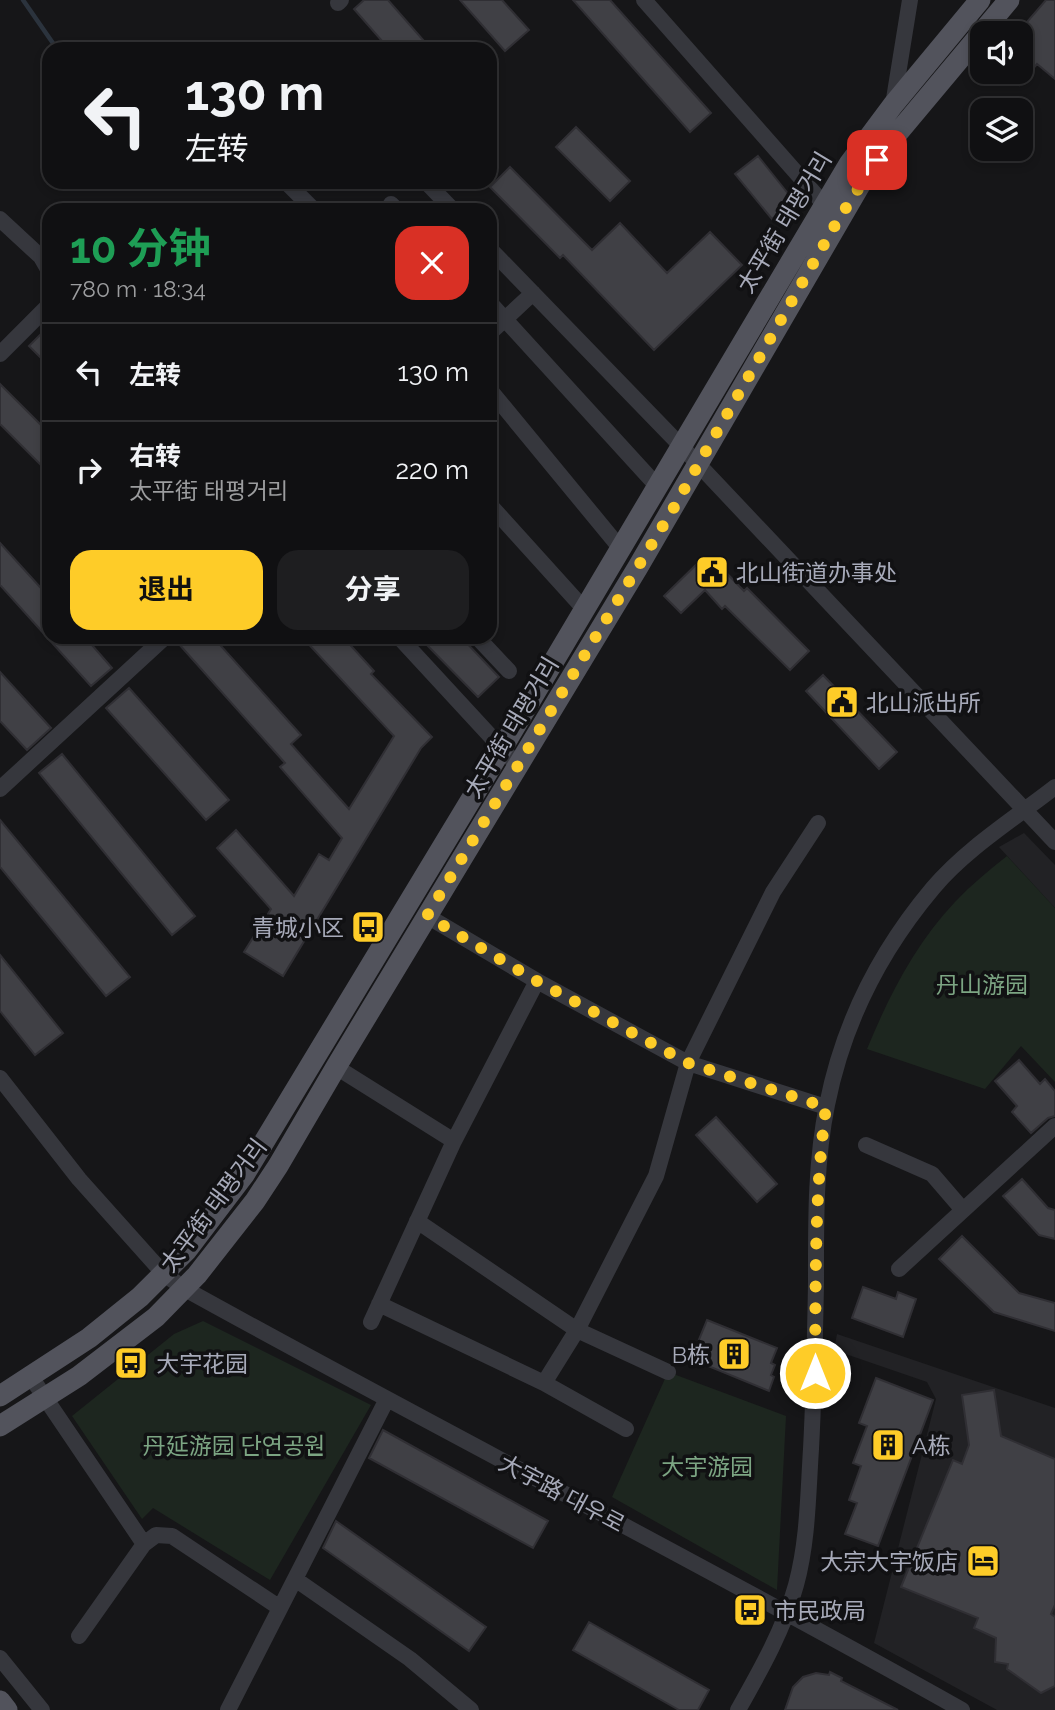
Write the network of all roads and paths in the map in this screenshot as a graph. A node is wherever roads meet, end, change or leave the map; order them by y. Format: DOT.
graph roads {
  1 [pos="644,0"];
  2 [pos="910,0"];
  3 [pos="980,0"];
  4 [pos="1009,0"];
  5 [pos="893,105"];
  6 [pos="886,147"];
  7 [pos="293,189"];
  8 [pos="433,189"];
  9 [pos="307,203"];
  10 [pos="446,203"];
  11 [pos="832,213"];
  12 [pos="0,219"];
  13 [pos="497,256"];
  14 [pos="42,259"];
  15 [pos="533,293"];
  16 [pos="497,310"];
  17 [pos="42,312"];
  18 [pos="506,318"];
  19 [pos="497,326"];
  20 [pos="0,354"];
  21 [pos="497,399"];
  22 [pos="682,447"];
  23 [pos="698,464"];
  24 [pos="658,487"];
  25 [pos="497,513"];
  26 [pos="621,550"];
  27 [pos="585,610"];
  28 [pos="157,644"];
  29 [pos="405,644"];
  30 [pos="484,644"];
  31 [pos="509,671"];
  32 [pos="501,750"];
  33 [pos="518,766"];
  34 [pos="1055,787"];
  35 [pos="0,789"];
  36 [pos="1025,810"];
  37 [pos="818,823"];
  38 [pos="1055,842"];
  39 [pos="427,916"];
  40 [pos="537,981"];
  41 [pos="688,1063"];
  42 [pos="336,1066"];
  43 [pos="0,1078"];
  44 [pos="826,1107"];
  45 [pos="1055,1126"];
  46 [pos="454,1141"];
  47 [pos="866,1145"];
  48 [pos="963,1209"];
  49 [pos="417,1222"];
  50 [pos="899,1269"];
  51 [pos="164,1274"];
  52 [pos="185,1289"];
  53 [pos="379,1304"];
  54 [pos="371,1322"];
  55 [pos="577,1330"];
  56 [pos="668,1372"];
  57 [pos="31,1377"];
  58 [pos="544,1383"];
  59 [pos="0,1396"];
  60 [pos="45,1398"];
  61 [pos="386,1401"];
  62 [pos="0,1426"];
  63 [pos="626,1429"];
  64 [pos="144,1544"];
  65 [pos="295,1579"];
  66 [pos="281,1608"];
  67 [pos="787,1612"];
  68 [pos="79,1636"];
  69 [pos="0,1658"];
  70 [pos="0,1701"];
  71 [pos="940,1705"];
  72 [pos="7,1710"];
  73 [pos="42,1710"];
  74 [pos="228,1710"];
  75 [pos="471,1710"];
  76 [pos="738,1710"];
  77 [pos="962,1710"];
  1 -- 11 [label="street"];
  2 -- 5 [label="street"];
  3 -- 5 [label="main road, 太平街 태평거리"];
  4 -- 6 [label="main road, 太平街 태평거리"];
  5 -- 6 [label="street"];
  5 -- 11 [label="main road, 太平街 태평거리"];
  6 -- 11 [label="main road, 太平街 태평거리"];
  7 -- 9 [label="street"];
  8 -- 10 [label="street"];
  11 -- 22 [label="main road, 太平街 태평거리"];
  11 -- 23 [label="main road, 太平街 태평거리"];
  12 -- 14 [label="street"];
  13 -- 15 [label="street"];
  15 -- 18 [label="street"];
  15 -- 22 [label="street"];
  16 -- 18 [label="street"];
  17 -- 20 [label="street"];
  18 -- 19 [label="street"];
  18 -- 24 [label="street"];
  21 -- 26 [label="street"];
  22 -- 23 [label="street"];
  22 -- 24 [label="main road, 太平街 태평거리"];
  23 -- 33 [label="main road, 太平街 태평거리"];
  23 -- 36 [label="street"];
  24 -- 26 [label="main road, 太平街 태평거리"];
  25 -- 27 [label="street"];
  26 -- 27 [label="main road, 太平街 태평거리"];
  27 -- 32 [label="main road, 太平街 태평거리"];
  28 -- 35 [label="street"];
  29 -- 32 [label="street"];
  30 -- 31 [label="street"];
  32 -- 33 [label="street"];
  32 -- 51 [label="main road, 太平街 태평거리"];
  33 -- 39 [label="main road, 太平街 태평거리"];
  34 -- 36 [label="street"];
  36 -- 38 [label="street"];
  36 -- 44 [label="street"];
  37 -- 41 [label="street"];
  39 -- 40 [label="street"];
  39 -- 42 [label="main road, 太平街 태평거리"];
  40 -- 41 [label="street"];
  40 -- 46 [label="street"];
  41 -- 44 [label="street"];
  41 -- 55 [label="street"];
  42 -- 46 [label="street"];
  42 -- 52 [label="main road, 太平街 태평거리"];
  43 -- 51 [label="street, 大宇路 대우로"];
  44 -- 67 [label="street"];
  45 -- 48 [label="street"];
  46 -- 49 [label="street"];
  47 -- 48 [label="street"];
  48 -- 50 [label="street"];
  49 -- 53 [label="street"];
  49 -- 55 [label="street"];
  51 -- 52 [label="street, 大宇路 대우로"];
  51 -- 57 [label="main road, 太平街 태평거리"];
  52 -- 60 [label="main road, 太平街 태평거리"];
  52 -- 61 [label="street, 大宇路 대우로"];
  53 -- 54 [label="street"];
  53 -- 58 [label="street"];
  55 -- 56 [label="street"];
  55 -- 58 [label="street"];
  57 -- 59 [label="main road, 太平街 태평거리"];
  57 -- 60 [label="street"];
  58 -- 63 [label="street"];
  60 -- 62 [label="main road, 太平街 태평거리"];
  60 -- 64 [label="street"];
  61 -- 65 [label="street"];
  61 -- 67 [label="street, 大宇路 대우로"];
  64 -- 66 [label="street"];
  64 -- 68 [label="street"];
  65 -- 66 [label="street"];
  65 -- 75 [label="street"];
  66 -- 74 [label="street"];
  67 -- 71 [label="street, 大宇路 대우로"];
  67 -- 76 [label="street"];
  69 -- 73 [label="street"];
  70 -- 72 [label="main road"];
  71 -- 77 [label="street, 大宇路 대우로"];
}
